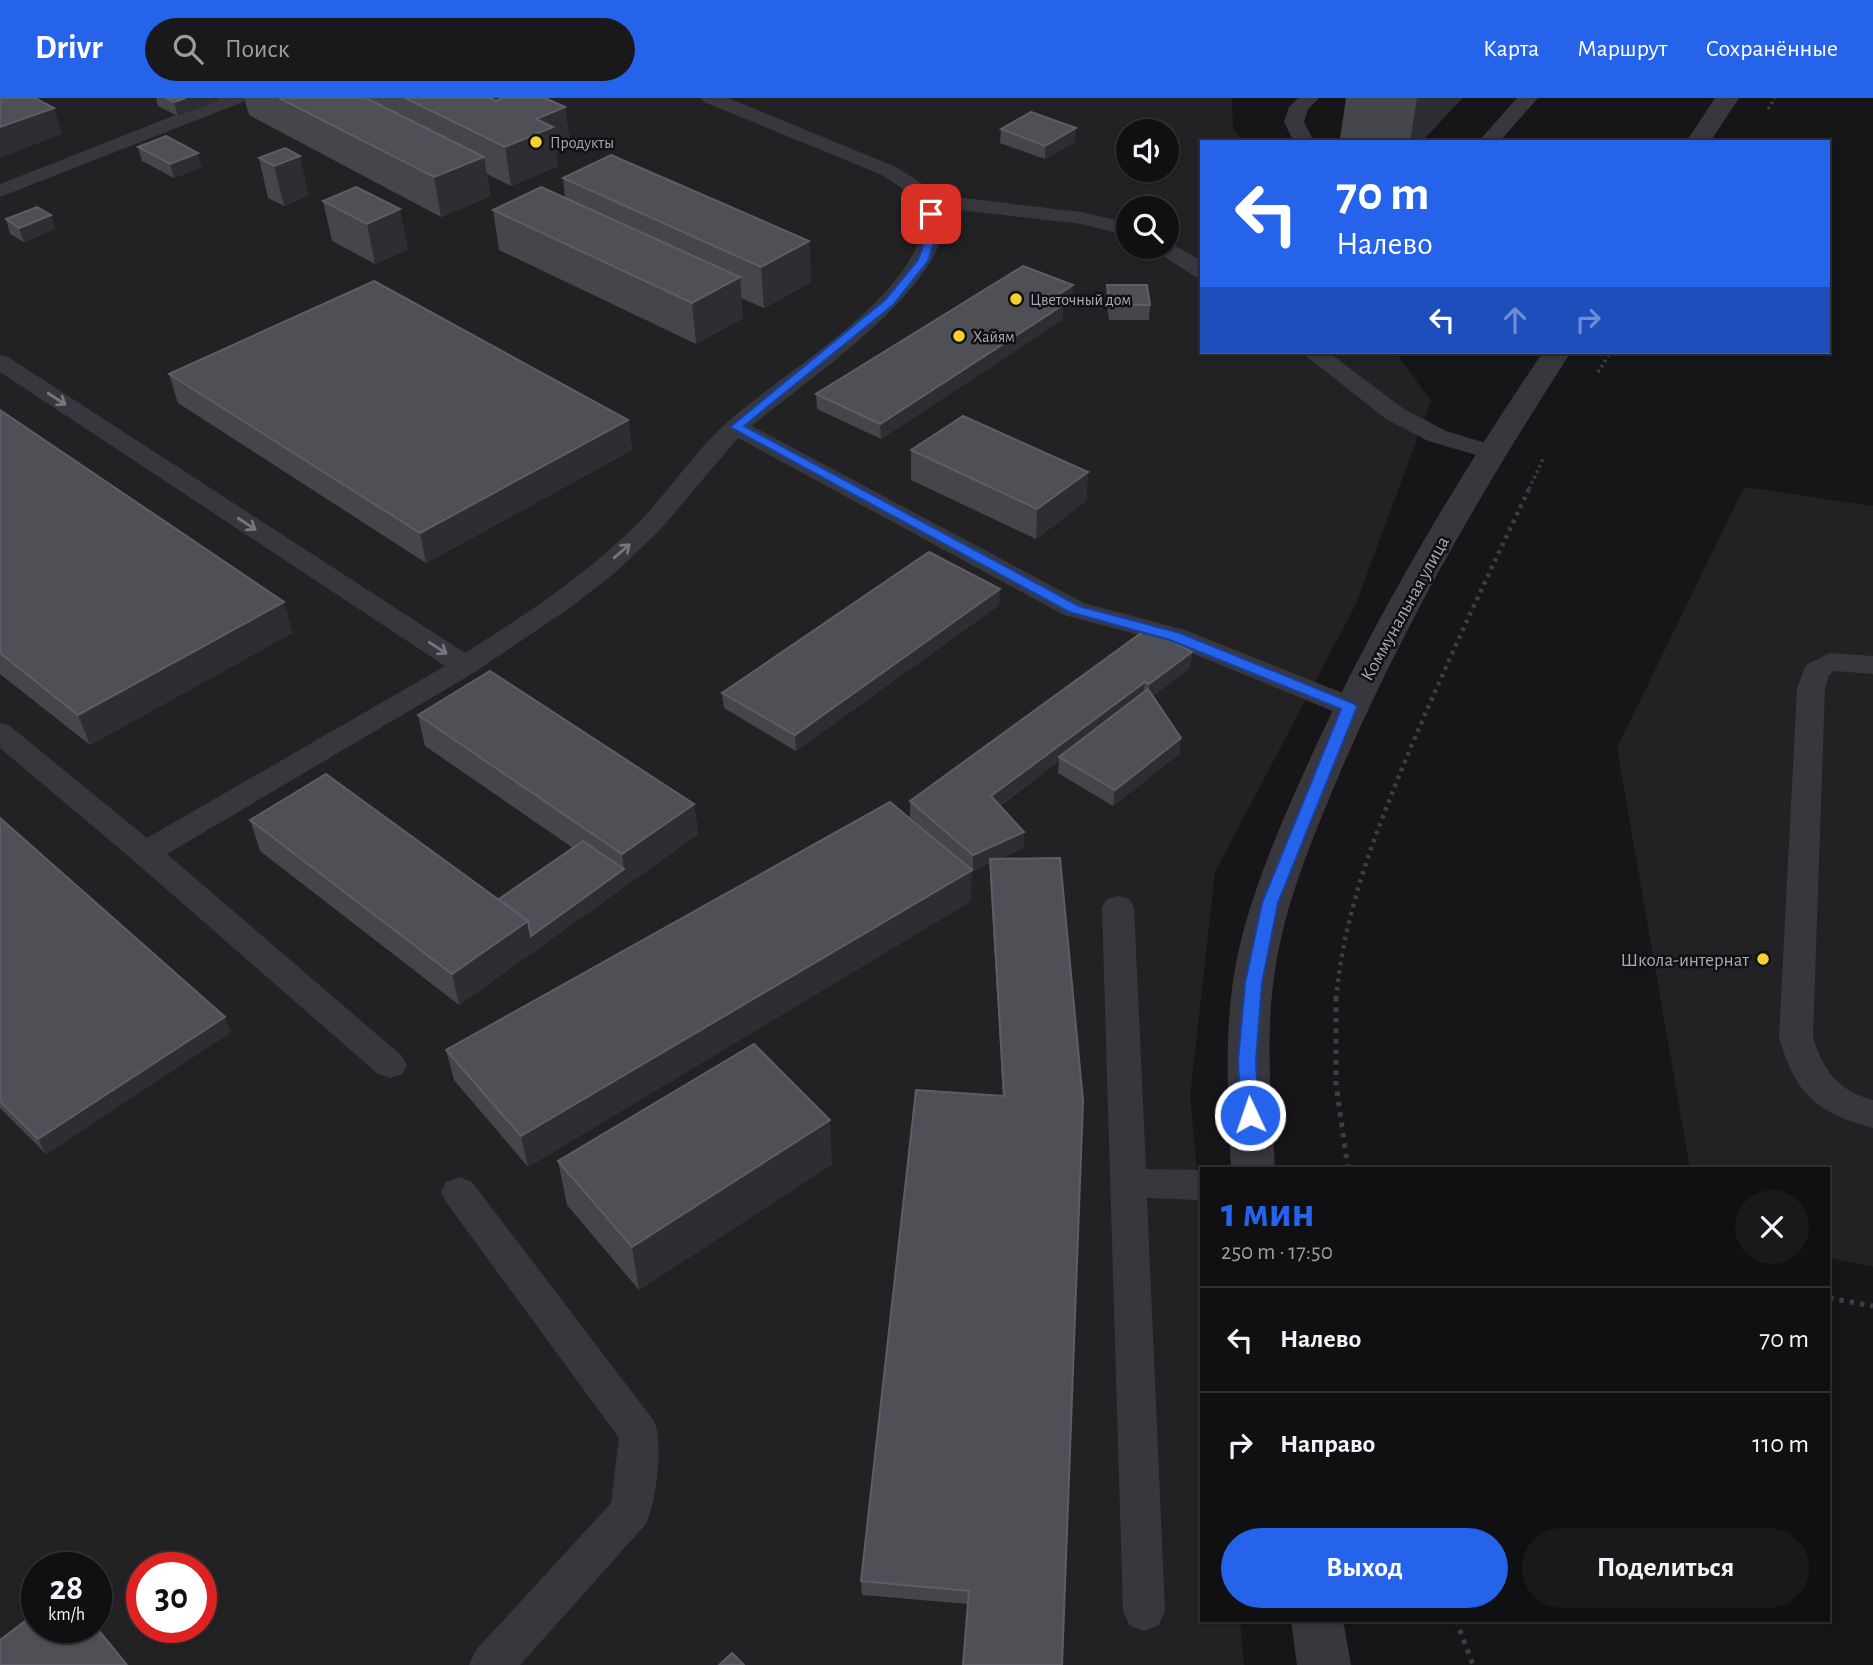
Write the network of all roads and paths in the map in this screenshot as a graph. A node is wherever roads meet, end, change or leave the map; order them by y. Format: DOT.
graph roads {
  1 [pos="236,98"];
  2 [pos="711,98"];
  3 [pos="1309,98"];
  4 [pos="1528,98"];
  5 [pos="1727,98"];
  6 [pos="1303,140"];
  7 [pos="1490,140"];
  8 [pos="1699,140"];
  9 [pos="0,191"];
  10 [pos="928,200"];
  11 [pos="1116,227"];
  12 [pos="1179,256"];
  13 [pos="1200,270"];
  14 [pos="1316,354"];
  15 [pos="1556,354"];
  16 [pos="1610,354"];
  17 [pos="0,362"];
  18 [pos="1597,374"];
  19 [pos="736,427"];
  20 [pos="1547,450"];
  21 [pos="1490,452"];
  22 [pos="1873,665"];
  23 [pos="465,666"];
  24 [pos="1350,707"];
  25 [pos="0,733"];
  26 [pos="145,853"];
  27 [pos="1118,907"];
  28 [pos="390,1065"];
  29 [pos="1873,1114"];
  30 [pos="1253,1167"];
  31 [pos="1348,1167"];
  32 [pos="1128,1183"];
  33 [pos="1200,1185"];
  34 [pos="458,1192"];
  35 [pos="1830,1297"];
  36 [pos="1873,1306"];
  37 [pos="1144,1611"];
  38 [pos="1317,1622"];
  39 [pos="1457,1622"];
  40 [pos="491,1665"];
  41 [pos="1324,1665"];
  42 [pos="1473,1665"];
  1 -- 9 [label="lane"];
  2 -- 10 [label="lane"];
  3 -- 6 [label="lane"];
  4 -- 7 [label="lane"];
  5 -- 8 [label="street"];
  10 -- 11 [label="lane"];
  10 -- 19 [label="lane"];
  12 -- 13 [label="lane"];
  14 -- 21 [label="lane"];
  15 -- 21 [label="street, Коммунальная улица"];
  16 -- 18 [label="path"];
  17 -- 23 [label="lane, one-way"];
  23 -- 19 [label="lane, one-way"];
  19 -- 24 [label="lane"];
  20 -- 31 [label="path"];
  21 -- 24 [label="street, Коммунальная улица"];
  22 -- 29 [label="lane"];
  23 -- 26 [label="lane"];
  24 -- 30 [label="street, Коммунальная улица"];
  25 -- 26 [label="lane"];
  26 -- 28 [label="lane"];
  27 -- 32 [label="lane"];
  32 -- 33 [label="lane"];
  32 -- 37 [label="lane"];
  34 -- 40 [label="lane"];
  35 -- 36 [label="path"];
  38 -- 41 [label="street"];
  39 -- 42 [label="path"];
}
